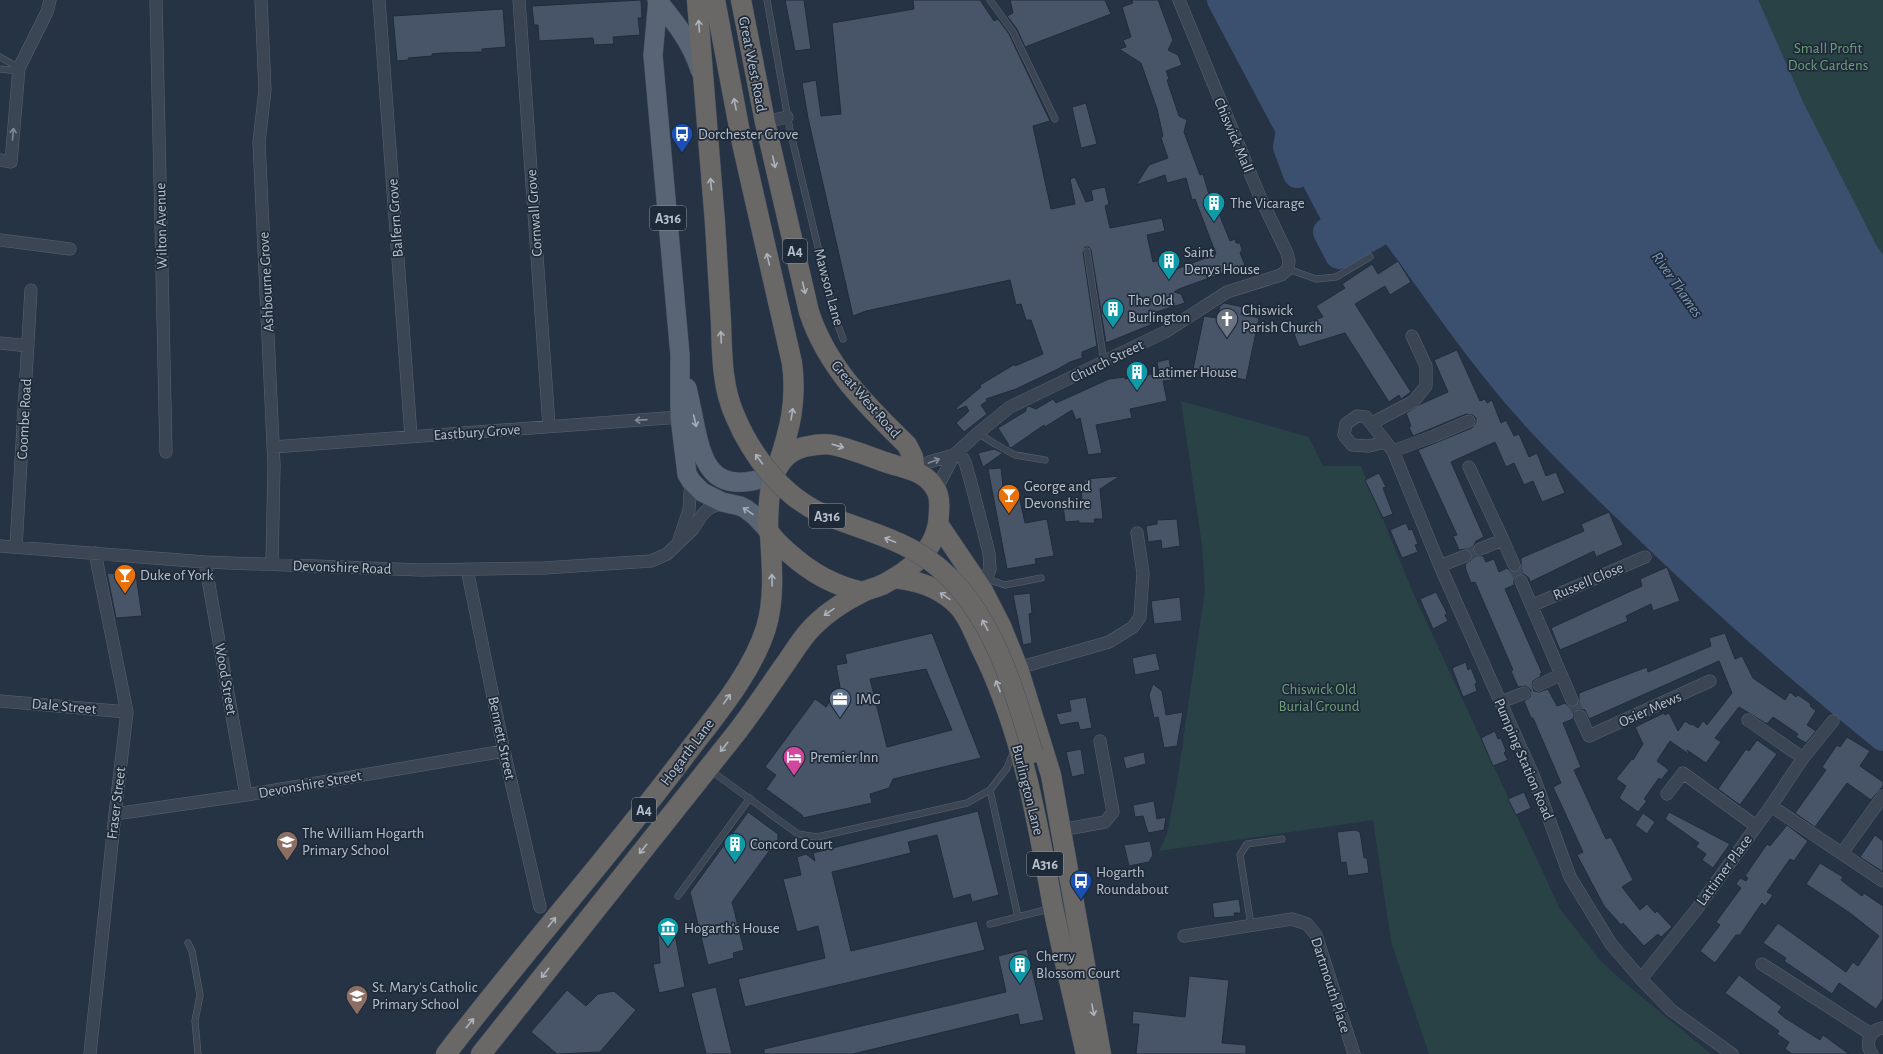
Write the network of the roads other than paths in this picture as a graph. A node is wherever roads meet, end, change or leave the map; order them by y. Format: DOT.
graph roads {
  1 [pos="50,0"];
  2 [pos="156,0"];
  3 [pos="261,0"];
  4 [pos="380,0"];
  5 [pos="519,0"];
  6 [pos="697,0"];
  7 [pos="715,0"];
  8 [pos="741,0"];
  9 [pos="767,0"];
  10 [pos="990,0"];
  11 [pos="1178,0"];
  12 [pos="663,4"];
  13 [pos="0,57"];
  14 [pos="0,69"];
  15 [pos="19,70"];
  16 [pos="703,79"];
  17 [pos="787,117"];
  18 [pos="1055,119"];
  19 [pos="765,122"];
  20 [pos="0,160"];
  21 [pos="0,240"];
  22 [pos="70,249"];
  23 [pos="1087,251"];
  24 [pos="1370,257"];
  25 [pos="1288,269"];
  26 [pos="31,290"];
  27 [pos="1412,336"];
  28 [pos="843,339"];
  29 [pos="0,343"];
  30 [pos="28,346"];
  31 [pos="680,355"];
  32 [pos="1104,362"];
  33 [pos="680,417"];
  34 [pos="1469,421"];
  35 [pos="1372,424"];
  36 [pos="549,426"];
  37 [pos="978,433"];
  38 [pos="411,436"];
  39 [pos="274,447"];
  40 [pos="1389,447"];
  41 [pos="166,452"];
  42 [pos="957,454"];
  43 [pos="1045,460"];
  44 [pos="1469,467"];
  45 [pos="777,470"];
  46 [pos="915,471"];
  47 [pos="691,481"];
  48 [pos="936,490"];
  49 [pos="722,502"];
  50 [pos="938,524"];
  51 [pos="769,532"];
  52 [pos="1137,533"];
  53 [pos="1503,540"];
  54 [pos="678,543"];
  55 [pos="0,546"];
  56 [pos="16,547"];
  57 [pos="1480,549"];
  58 [pos="95,554"];
  59 [pos="1465,556"];
  60 [pos="1645,557"];
  61 [pos="205,562"];
  62 [pos="272,564"];
  63 [pos="1514,565"];
  64 [pos="1440,566"];
  65 [pos="467,569"];
  66 [pos="894,578"];
  67 [pos="1041,578"];
  68 [pos="1521,582"];
  69 [pos="985,584"];
  70 [pos="863,592"];
  71 [pos="1533,605"];
  72 [pos="1018,668"];
  73 [pos="1560,675"];
  74 [pos="1710,681"];
  75 [pos="1539,685"];
  76 [pos="1524,693"];
  77 [pos="1572,700"];
  78 [pos="0,701"];
  79 [pos="1501,702"];
  80 [pos="127,712"];
  81 [pos="1580,716"];
  82 [pos="1748,720"];
  83 [pos="1833,721"];
  84 [pos="1100,741"];
  85 [pos="1016,742"];
  86 [pos="504,751"];
  87 [pos="1803,758"];
  88 [pos="707,768"];
  89 [pos="990,790"];
  90 [pos="1667,794"];
  91 [pos="246,795"];
  92 [pos="1883,796"];
  93 [pos="750,798"];
  94 [pos="1771,806"];
  95 [pos="115,814"];
  96 [pos="1756,826"];
  97 [pos="1061,830"];
  98 [pos="1282,839"];
  99 [pos="1842,852"];
  100 [pos="1883,881"];
  101 [pos="678,896"];
  102 [pos="1065,906"];
  103 [pos="540,907"];
  104 [pos="1018,917"];
  105 [pos="990,924"];
  106 [pos="1251,925"];
  107 [pos="1184,936"];
  108 [pos="188,943"];
  109 [pos="1762,964"];
  110 [pos="1641,979"];
  111 [pos="1883,1028"];
  112 [pos="1871,1034"];
  113 [pos="90,1054"];
  114 [pos="198,1054"];
  115 [pos="446,1054"];
  116 [pos="481,1054"];
  117 [pos="1086,1054"];
  118 [pos="1101,1054"];
  119 [pos="1354,1054"];
  120 [pos="1732,1054"];
  121 [pos="1872,1054"];
  1 -- 15 [label="street"];
  2 -- 41 [label="street, Wilton Avenue"];
  3 -- 39 [label="street, Ashbourne Grove"];
  4 -- 38 [label="street, Balfern Grove"];
  5 -- 36 [label="street, Cornwall Grove"];
  16 -- 6 [label="highway, one-way"];
  45 -- 7 [label="highway, Great West Road / A4, one-way"];
  8 -- 19 [label="highway, Great West Road / A4"];
  9 -- 17 [label="lane, Mawson Lane"];
  10 -- 18 [label="lane"];
  11 -- 25 [label="street, Chiswick Mall"];
  12 -- 16 [label="main road, A316"];
  12 -- 31 [label="main road, A316"];
  13 -- 15 [label="lane"];
  14 -- 15 [label="lane"];
  20 -- 15 [label="street, one-way"];
  102 -- 16 [label="highway, A316, one-way, bridge"];
  17 -- 19 [label="street"];
  17 -- 28 [label="lane, Mawson Lane"];
  19 -- 46 [label="highway, Great West Road / A4, one-way"];
  21 -- 22 [label="street"];
  23 -- 32 [label="lane"];
  24 -- 25 [label="lane"];
  25 -- 32 [label="street, Church Street"];
  26 -- 30 [label="street, Coombe Road"];
  27 -- 35 [label="street"];
  29 -- 30 [label="street"];
  30 -- 56 [label="street, Coombe Road"];
  31 -- 33 [label="main road, A316"];
  31 -- 45 [label="main road, A316, one-way"];
  32 -- 37 [label="street, Church Street"];
  33 -- 36 [label="street, Eastbury Grove, one-way"];
  33 -- 47 [label="main road, A316"];
  34 -- 40 [label="street"];
  35 -- 40 [label="street, Pumping Station Road"];
  35 -- 40 [label="street"];
  36 -- 38 [label="street, Eastbury Grove"];
  37 -- 42 [label="street, Church Street"];
  37 -- 43 [label="lane"];
  38 -- 39 [label="street, Eastbury Grove"];
  39 -- 62 [label="street, Ashbourne Grove"];
  40 -- 64 [label="street, Pumping Station Road"];
  46 -- 42 [label="street, Church Street, one-way"];
  42 -- 48 [label="street, Church Street"];
  42 -- 69 [label="street, Burlington Lane"];
  44 -- 53 [label="street"];
  45 -- 46 [label="highway, one-way"];
  45 -- 51 [label="highway"];
  46 -- 48 [label="highway"];
  47 -- 49 [label="main road"];
  47 -- 54 [label="street"];
  48 -- 50 [label="highway"];
  51 -- 49 [label="main road, one-way"];
  49 -- 54 [label="street, Devonshire Road"];
  50 -- 66 [label="highway"];
  50 -- 69 [label="highway, Burlington Lane / A316"];
  51 -- 70 [label="highway"];
  115 -- 51 [label="highway, Hogarth Lane / A4, one-way"];
  52 -- 72 [label="street"];
  53 -- 57 [label="street"];
  53 -- 63 [label="street"];
  54 -- 65 [label="street, Devonshire Road"];
  55 -- 56 [label="street, Devonshire Road"];
  56 -- 58 [label="street, Devonshire Road"];
  58 -- 61 [label="street, Devonshire Road"];
  58 -- 80 [label="street, Fraser Street"];
  59 -- 64 [label="street"];
  60 -- 71 [label="street, Russell Close"];
  61 -- 62 [label="street, Devonshire Road"];
  61 -- 91 [label="street, Wood Street"];
  62 -- 65 [label="street, Devonshire Road"];
  64 -- 79 [label="street, Pumping Station Road"];
  65 -- 86 [label="street, Bennett Street"];
  66 -- 70 [label="highway"];
  85 -- 66 [label="highway, Burlington Lane / A316, one-way"];
  67 -- 69 [label="lane"];
  68 -- 71 [label="street"];
  69 -- 72 [label="highway, Burlington Lane / A316"];
  70 -- 88 [label="highway, Hogarth Lane / A4, one-way"];
  71 -- 73 [label="street"];
  72 -- 97 [label="highway, Burlington Lane / A316"];
  73 -- 75 [label="street"];
  73 -- 77 [label="street"];
  74 -- 81 [label="street, Osier Mews"];
  76 -- 79 [label="street"];
  78 -- 80 [label="street, Dale Street"];
  79 -- 110 [label="street, Pumping Station Road"];
  80 -- 95 [label="street, Fraser Street"];
  82 -- 87 [label="street"];
  83 -- 87 [label="street, Lattimer Place"];
  84 -- 97 [label="street"];
  85 -- 89 [label="lane"];
  85 -- 102 [label="highway, Burlington Lane / A316"];
  86 -- 91 [label="street, Devonshire Street"];
  86 -- 103 [label="street, Bennett Street"];
  87 -- 94 [label="street, Lattimer Place"];
  88 -- 93 [label="lane"];
  88 -- 116 [label="highway, Hogarth Lane / A4, one-way"];
  89 -- 93 [label="lane"];
  89 -- 104 [label="lane"];
  90 -- 96 [label="street"];
  91 -- 95 [label="street, Devonshire Street"];
  92 -- 99 [label="street"];
  93 -- 101 [label="lane"];
  94 -- 96 [label="street, Lattimer Place"];
  94 -- 99 [label="street"];
  95 -- 113 [label="street, Fraser Street"];
  96 -- 110 [label="street, Lattimer Place"];
  97 -- 102 [label="highway, Burlington Lane / A316"];
  98 -- 106 [label="lane"];
  99 -- 100 [label="street"];
  102 -- 104 [label="lane"];
  102 -- 117 [label="highway, Burlington Lane / A316"];
  102 -- 118 [label="highway, Burlington Lane / A316, one-way"];
  104 -- 105 [label="lane"];
  106 -- 107 [label="street, Dartmouth Place"];
  106 -- 119 [label="street, Dartmouth Place"];
  108 -- 114 [label="lane"];
  109 -- 112 [label="street"];
  110 -- 120 [label="street, Pumping Station Road"];
  111 -- 112 [label="street"];
  112 -- 121 [label="street"];
}
